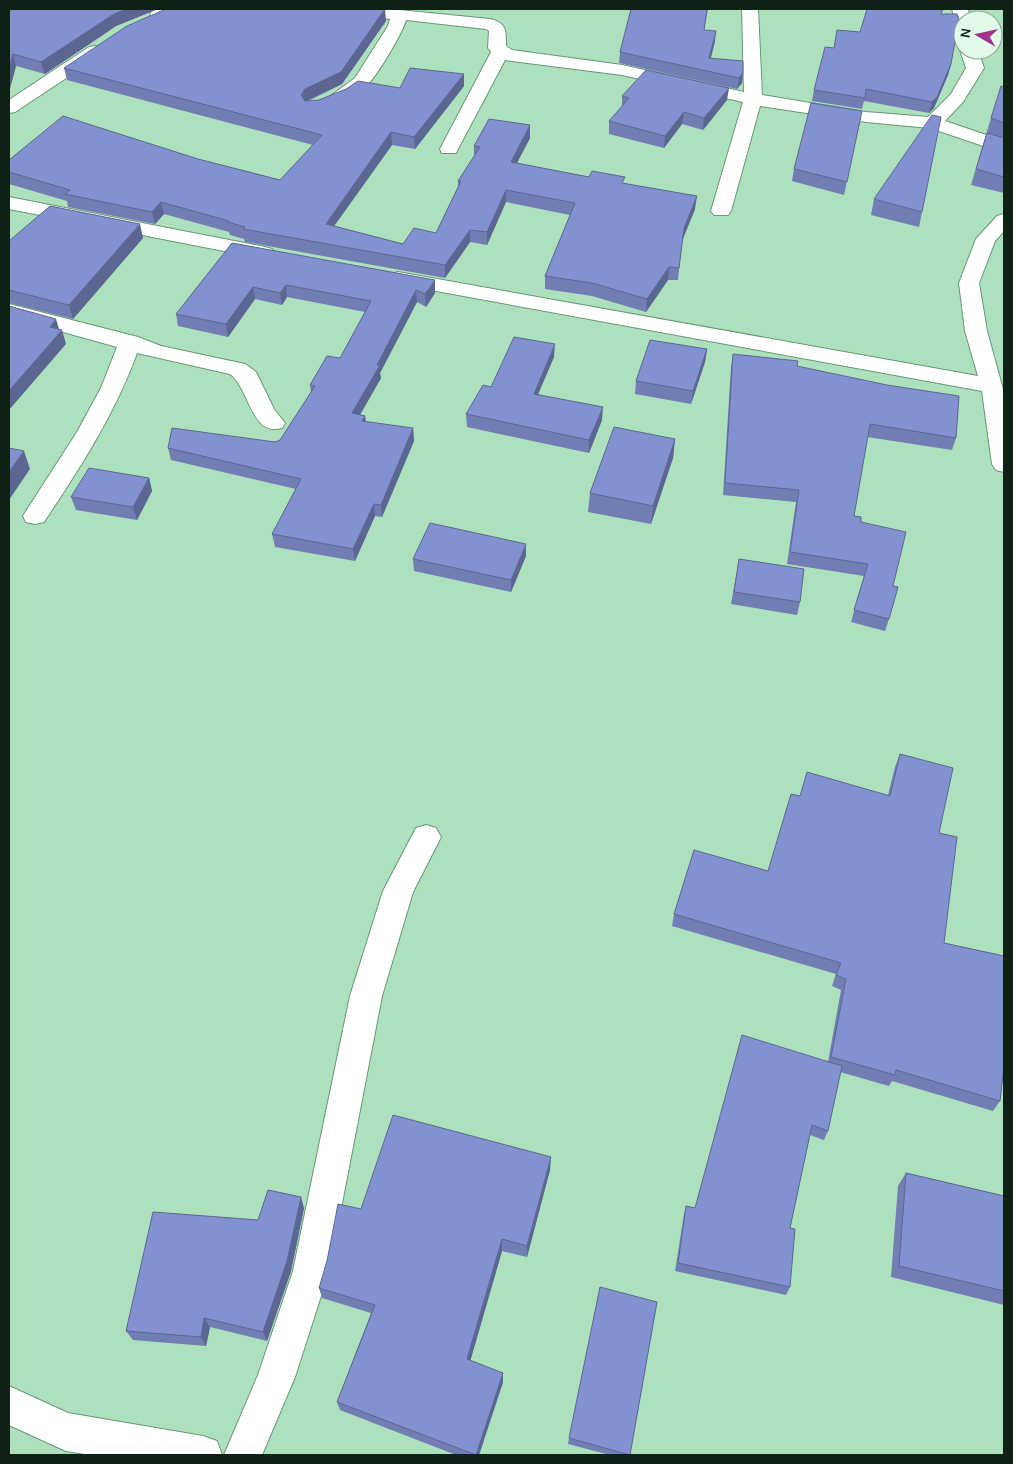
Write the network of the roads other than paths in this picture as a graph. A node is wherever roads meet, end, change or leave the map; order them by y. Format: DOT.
graph roads {
  1 [pos="175,9"];
  2 [pos="342,9"];
  3 [pos="750,9"];
  4 [pos="159,12"];
  5 [pos="399,15"];
  6 [pos="140,24"];
  7 [pos="107,43"];
  8 [pos="500,52"];
  9 [pos="973,60"];
  10 [pos="753,99"];
  11 [pos="314,107"];
  12 [pos="9,108"];
  13 [pos="932,123"];
  14 [pos="1004,147"];
  15 [pos="449,149"];
  16 [pos="9,202"];
  17 [pos="721,211"];
  18 [pos="1004,220"];
  19 [pos="284,257"];
  20 [pos="382,275"];
  21 [pos="9,310"];
  22 [pos="130,342"];
  23 [pos="992,386"];
  24 [pos="274,423"];
  25 [pos="1004,464"];
  26 [pos="36,516"];
  27 [pos="426,837"];
  28 [pos="9,1405"];
  29 [pos="203,1455"];
  30 [pos="243,1455"];
  1 -- 4 [label="street"];
  2 -- 5 [label="street"];
  3 -- 10 [label="street"];
  4 -- 6 [label="street"];
  5 -- 8 [label="street"];
  5 -- 11 [label="street"];
  7 -- 12 [label="street"];
  8 -- 10 [label="street"];
  8 -- 15 [label="street"];
  9 -- 13 [label="street"];
  10 -- 13 [label="street"];
  10 -- 17 [label="street"];
  13 -- 14 [label="street"];
  16 -- 19 [label="street"];
  18 -- 23 [label="street"];
  20 -- 23 [label="street"];
  21 -- 22 [label="street"];
  22 -- 24 [label="street"];
  22 -- 26 [label="street"];
  23 -- 25 [label="street"];
  27 -- 30 [label="street"];
  28 -- 29 [label="street"];
}
